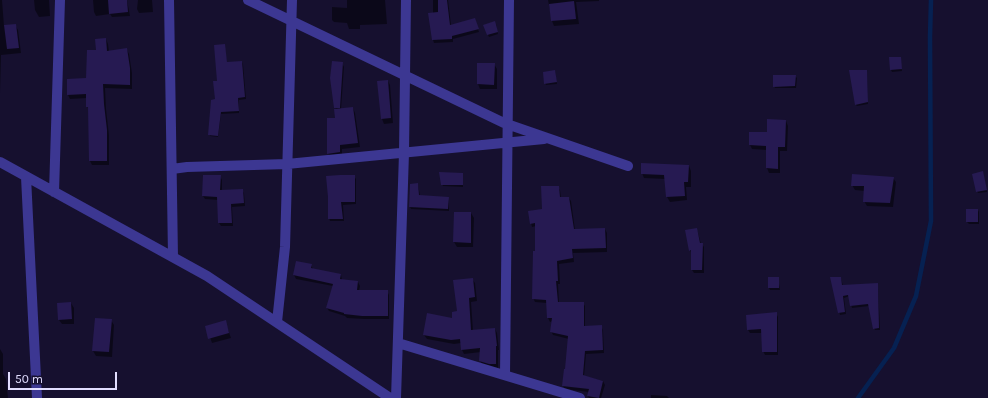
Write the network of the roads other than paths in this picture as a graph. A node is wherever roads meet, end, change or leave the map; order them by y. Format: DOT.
graph roads {
  1 [pos="60,0"];
  2 [pos="169,0"];
  3 [pos="248,0"];
  4 [pos="292,0"];
  5 [pos="406,0"];
  6 [pos="508,0"];
  7 [pos="292,21"];
  8 [pos="405,76"];
  9 [pos="508,125"];
  10 [pos="549,139"];
  11 [pos="508,143"];
  12 [pos="404,153"];
  13 [pos="0,162"];
  14 [pos="288,164"];
  15 [pos="628,166"];
  16 [pos="172,169"];
  17 [pos="26,177"];
  18 [pos="54,192"];
  19 [pos="173,257"];
  20 [pos="277,322"];
  21 [pos="398,343"];
  22 [pos="505,375"];
  23 [pos="37,398"];
  24 [pos="390,398"];
  25 [pos="396,398"];
  26 [pos="580,398"];
  1 -- 18 [label="street"];
  2 -- 16 [label="street"];
  3 -- 7 [label="street"];
  4 -- 7 [label="street"];
  5 -- 8 [label="street"];
  6 -- 9 [label="street"];
  7 -- 8 [label="street"];
  7 -- 14 [label="street"];
  8 -- 9 [label="street"];
  8 -- 12 [label="street"];
  9 -- 10 [label="street"];
  9 -- 11 [label="street"];
  10 -- 11 [label="street"];
  10 -- 15 [label="street"];
  11 -- 12 [label="street"];
  11 -- 22 [label="street"];
  12 -- 14 [label="street"];
  12 -- 21 [label="street"];
  13 -- 17 [label="street"];
  14 -- 16 [label="street"];
  14 -- 20 [label="street"];
  16 -- 19 [label="street"];
  17 -- 18 [label="street"];
  17 -- 23 [label="street"];
  18 -- 19 [label="street"];
  19 -- 20 [label="street"];
  20 -- 24 [label="street"];
  21 -- 22 [label="street"];
  21 -- 25 [label="street"];
  22 -- 26 [label="street"];
}
